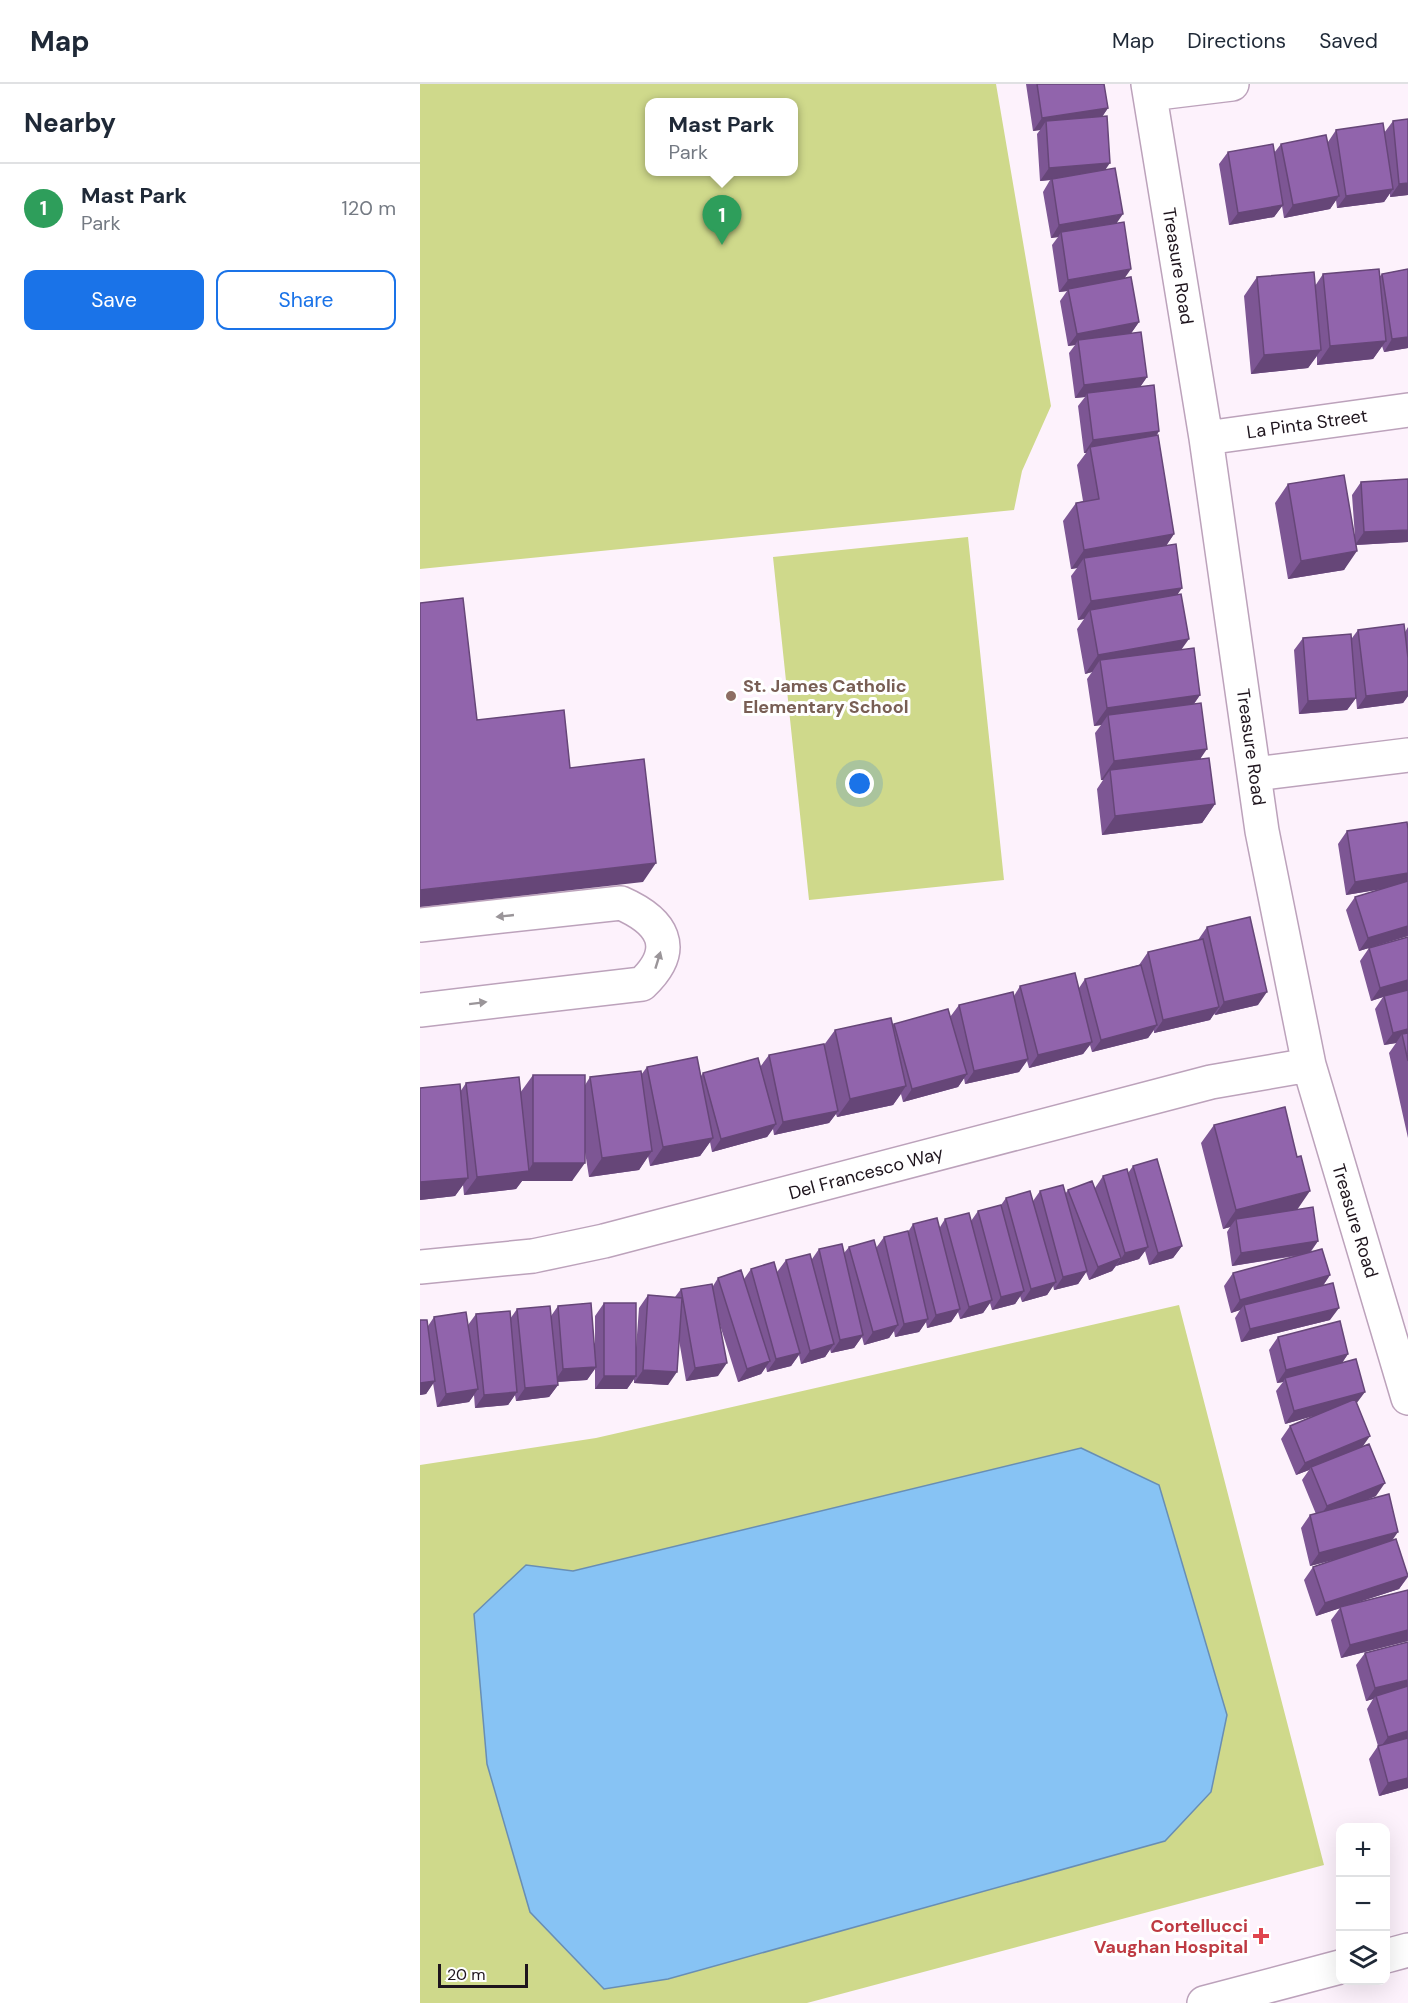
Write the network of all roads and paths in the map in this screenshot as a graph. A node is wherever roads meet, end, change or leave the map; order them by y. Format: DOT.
graph roads {
  1 [pos="1232,84"];
  2 [pos="1149,89"];
  3 [pos="1408,410"];
  4 [pos="1206,438"];
  5 [pos="1408,754"];
  6 [pos="1254,774"];
  7 [pos="420,925"];
  8 [pos="420,1010"];
  9 [pos="1309,1065"];
  10 [pos="420,1267"];
  11 [pos="1408,1398"];
  12 [pos="1408,1950"];
  13 [pos="1390,1955"];
  14 [pos="1336,1968"];
  15 [pos="1204,2003"];
  1 -- 2 [label="street"];
  2 -- 4 [label="street, Treasure Road"];
  3 -- 4 [label="street, La Pinta Street"];
  4 -- 6 [label="street, Treasure Road"];
  5 -- 6 [label="street"];
  6 -- 9 [label="street, Treasure Road"];
  8 -- 7 [label="street, one-way"];
  9 -- 10 [label="street, Del Francesco Way"];
  9 -- 11 [label="street, Treasure Road"];
  12 -- 13 [label="street"];
  14 -- 15 [label="street"];
}
